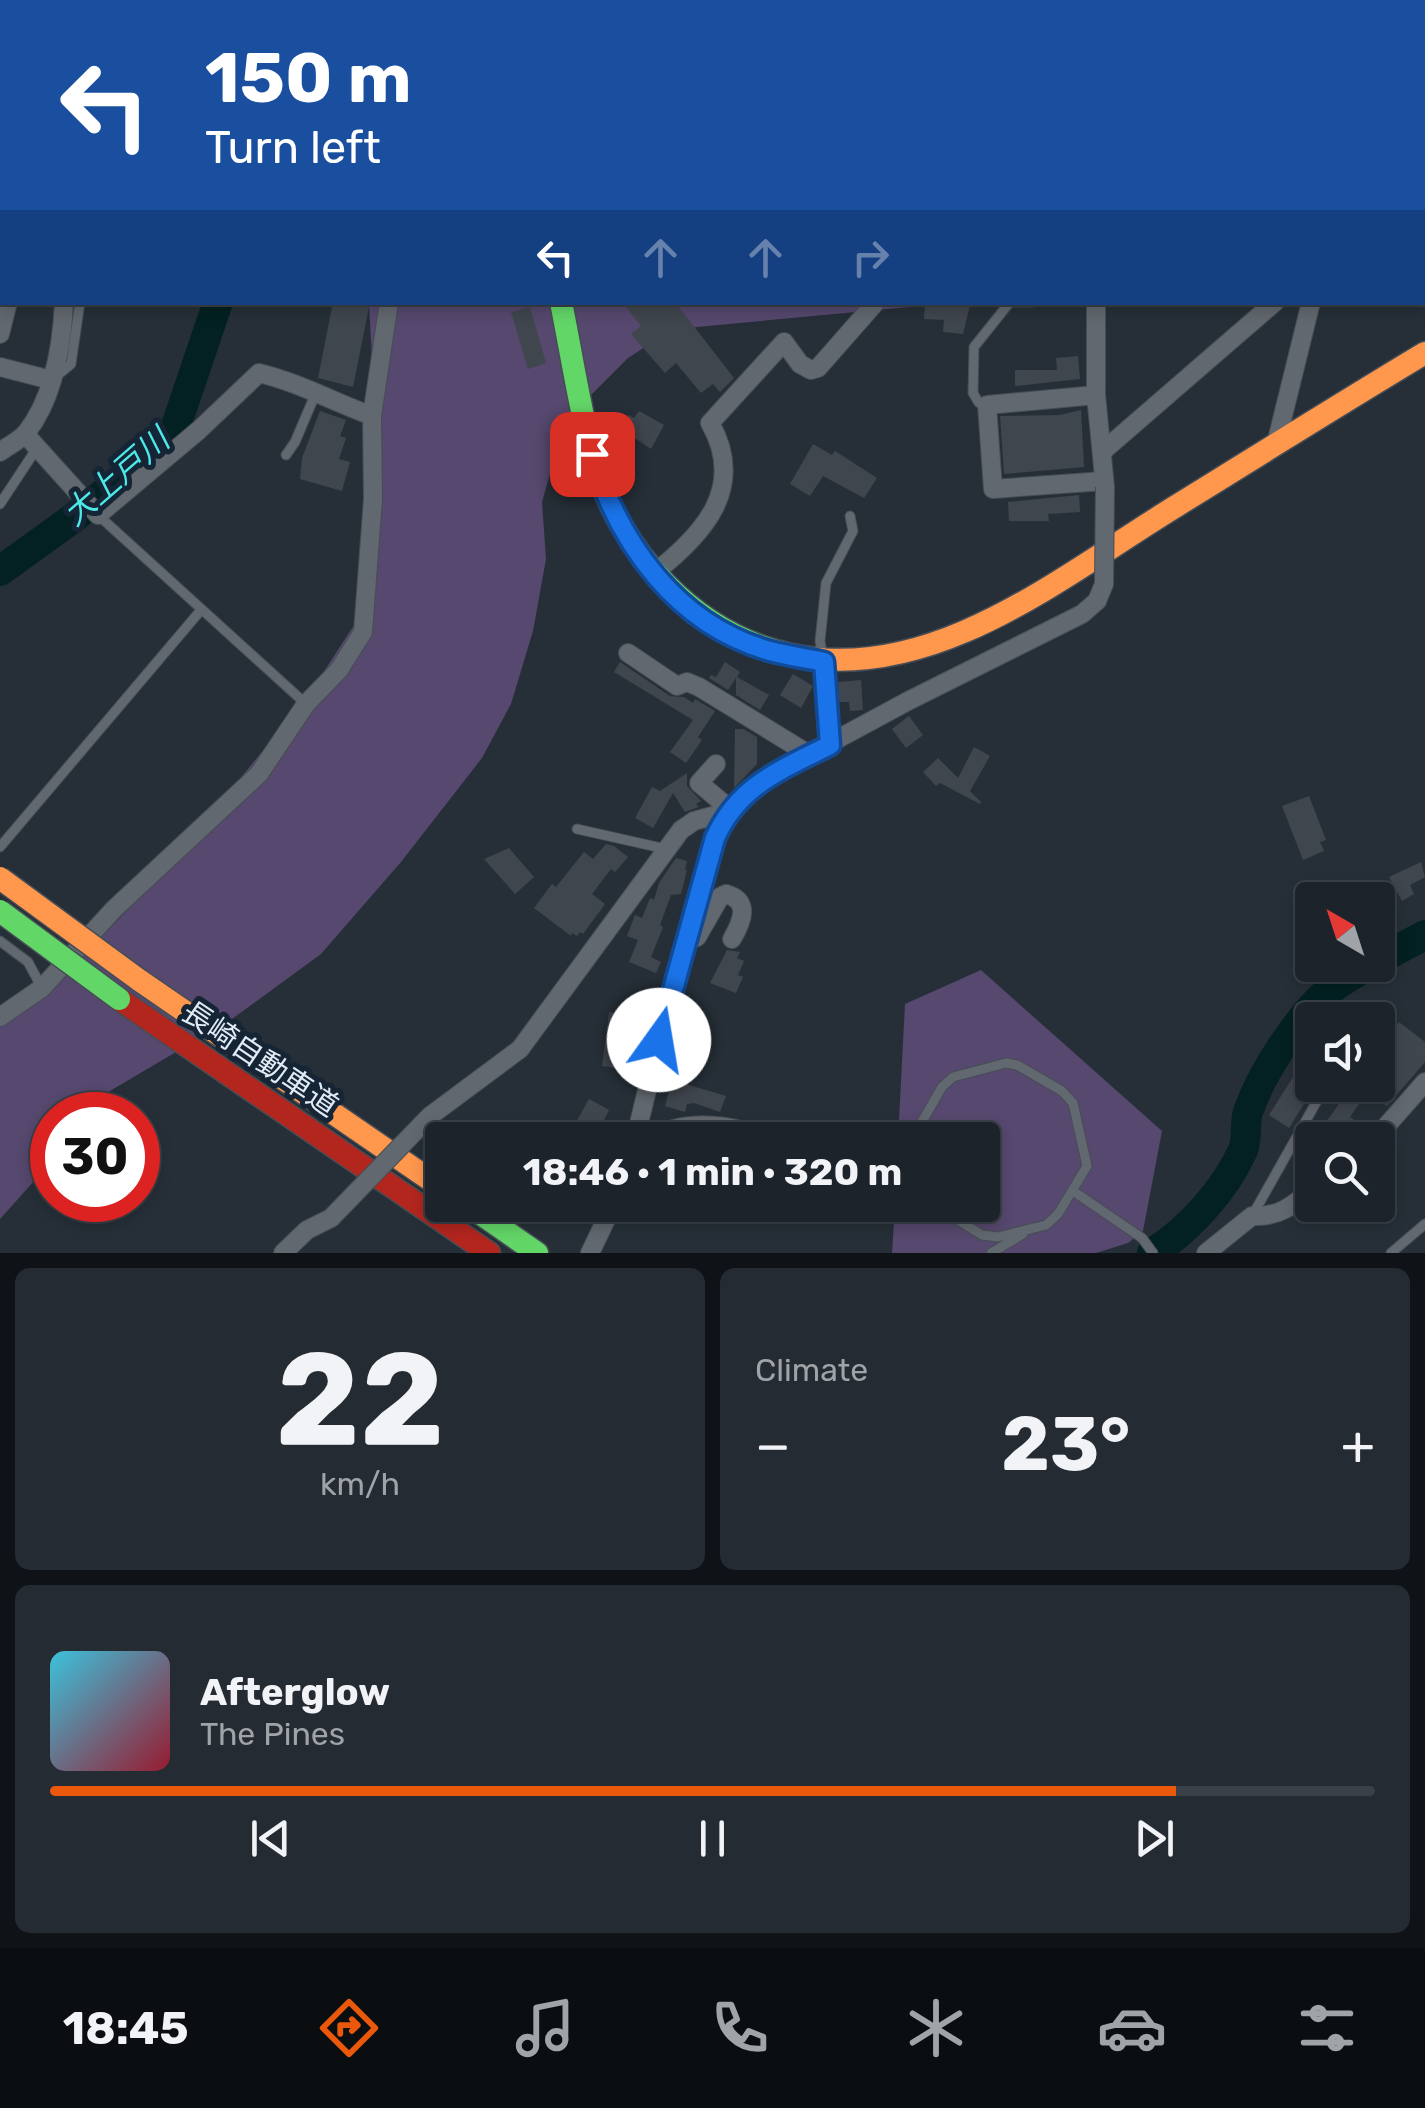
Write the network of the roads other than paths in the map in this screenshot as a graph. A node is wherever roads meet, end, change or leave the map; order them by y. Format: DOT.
graph roads {
  1 [pos="7,305"];
  2 [pos="64,305"];
  3 [pos="80,305"];
  4 [pos="389,305"];
  5 [pos="561,305"];
  6 [pos="873,305"];
  7 [pos="1009,305"];
  8 [pos="1096,305"];
  9 [pos="1272,305"];
  10 [pos="1310,305"];
  11 [pos="0,334"];
  12 [pos="1425,353"];
  13 [pos="0,367"];
  14 [pos="51,380"];
  15 [pos="315,395"];
  16 [pos="1096,395"];
  17 [pos="987,405"];
  18 [pos="372,416"];
  19 [pos="31,441"];
  20 [pos="1276,444"];
  21 [pos="1104,451"];
  22 [pos="0,452"];
  23 [pos="286,455"];
  24 [pos="1105,484"];
  25 [pos="0,504"];
  26 [pos="98,515"];
  27 [pos="850,516"];
  28 [pos="653,574"];
  29 [pos="201,610"];
  30 [pos="628,653"];
  31 [pos="824,662"];
  32 [pos="306,704"];
  33 [pos="830,745"];
  34 [pos="810,755"];
  35 [pos="716,764"];
  36 [pos="728,811"];
  37 [pos="577,829"];
  38 [pos="0,848"];
  39 [pos="666,849"];
  40 [pos="0,878"];
  41 [pos="0,911"];
  42 [pos="732,939"];
  43 [pos="0,941"];
  44 [pos="684,943"];
  45 [pos="42,988"];
  46 [pos="0,1017"];
  47 [pos="1425,1082"];
  48 [pos="1316,1102"];
  49 [pos="639,1122"];
  50 [pos="921,1122"];
  51 [pos="1390,1122"];
  52 [pos="425,1176"];
  53 [pos="1073,1191"];
  54 [pos="1295,1203"];
  55 [pos="1252,1216"];
  56 [pos="492,1222"];
  57 [pos="606,1222"];
  58 [pos="961,1222"];
  59 [pos="1425,1224"];
  60 [pos="1034,1228"];
  61 [pos="283,1253"];
  62 [pos="489,1253"];
  63 [pos="537,1253"];
  64 [pos="590,1253"];
  65 [pos="991,1253"];
  66 [pos="1153,1253"];
  67 [pos="1206,1253"];
  68 [pos="1391,1253"];
  1 -- 11 [label="street"];
  2 -- 14 [label="street"];
  3 -- 14 [label="lane"];
  4 -- 18 [label="street"];
  5 -- 28 [label="main road"];
  6 -- 28 [label="street"];
  7 -- 17 [label="lane"];
  8 -- 16 [label="street"];
  9 -- 21 [label="street"];
  10 -- 20 [label="street"];
  12 -- 20 [label="main road"];
  13 -- 14 [label="street"];
  14 -- 19 [label="street"];
  15 -- 18 [label="street"];
  15 -- 23 [label="lane"];
  15 -- 26 [label="street"];
  16 -- 17 [label="street"];
  16 -- 21 [label="street"];
  17 -- 24 [label="street"];
  18 -- 32 [label="street"];
  19 -- 22 [label="street"];
  19 -- 25 [label="lane"];
  19 -- 26 [label="street"];
  20 -- 31 [label="main road"];
  21 -- 24 [label="street"];
  24 -- 33 [label="street, bridge"];
  26 -- 29 [label="lane"];
  27 -- 31 [label="lane"];
  28 -- 31 [label="main road"];
  29 -- 32 [label="lane"];
  29 -- 38 [label="lane"];
  30 -- 34 [label="street"];
  31 -- 33 [label="street"];
  32 -- 45 [label="street"];
  33 -- 34 [label="street"];
  34 -- 36 [label="street"];
  35 -- 36 [label="street"];
  36 -- 39 [label="street"];
  36 -- 44 [label="street"];
  37 -- 39 [label="lane"];
  39 -- 61 [label="street, bridge"];
  40 -- 52 [label="main road, 長崎自動車道, bridge"];
  41 -- 62 [label="main road, 長崎自動車道, bridge"];
  42 -- 44 [label="street"];
  43 -- 45 [label="lane"];
  44 -- 49 [label="street"];
  45 -- 46 [label="street"];
  47 -- 51 [label="street"];
  48 -- 55 [label="lane"];
  50 -- 53 [label="lane"];
  53 -- 60 [label="lane"];
  53 -- 66 [label="lane"];
  54 -- 55 [label="street"];
  55 -- 67 [label="street"];
  56 -- 63 [label="main road"];
  57 -- 64 [label="street"];
  58 -- 60 [label="lane"];
  59 -- 68 [label="lane"];
  60 -- 65 [label="lane"];
}
